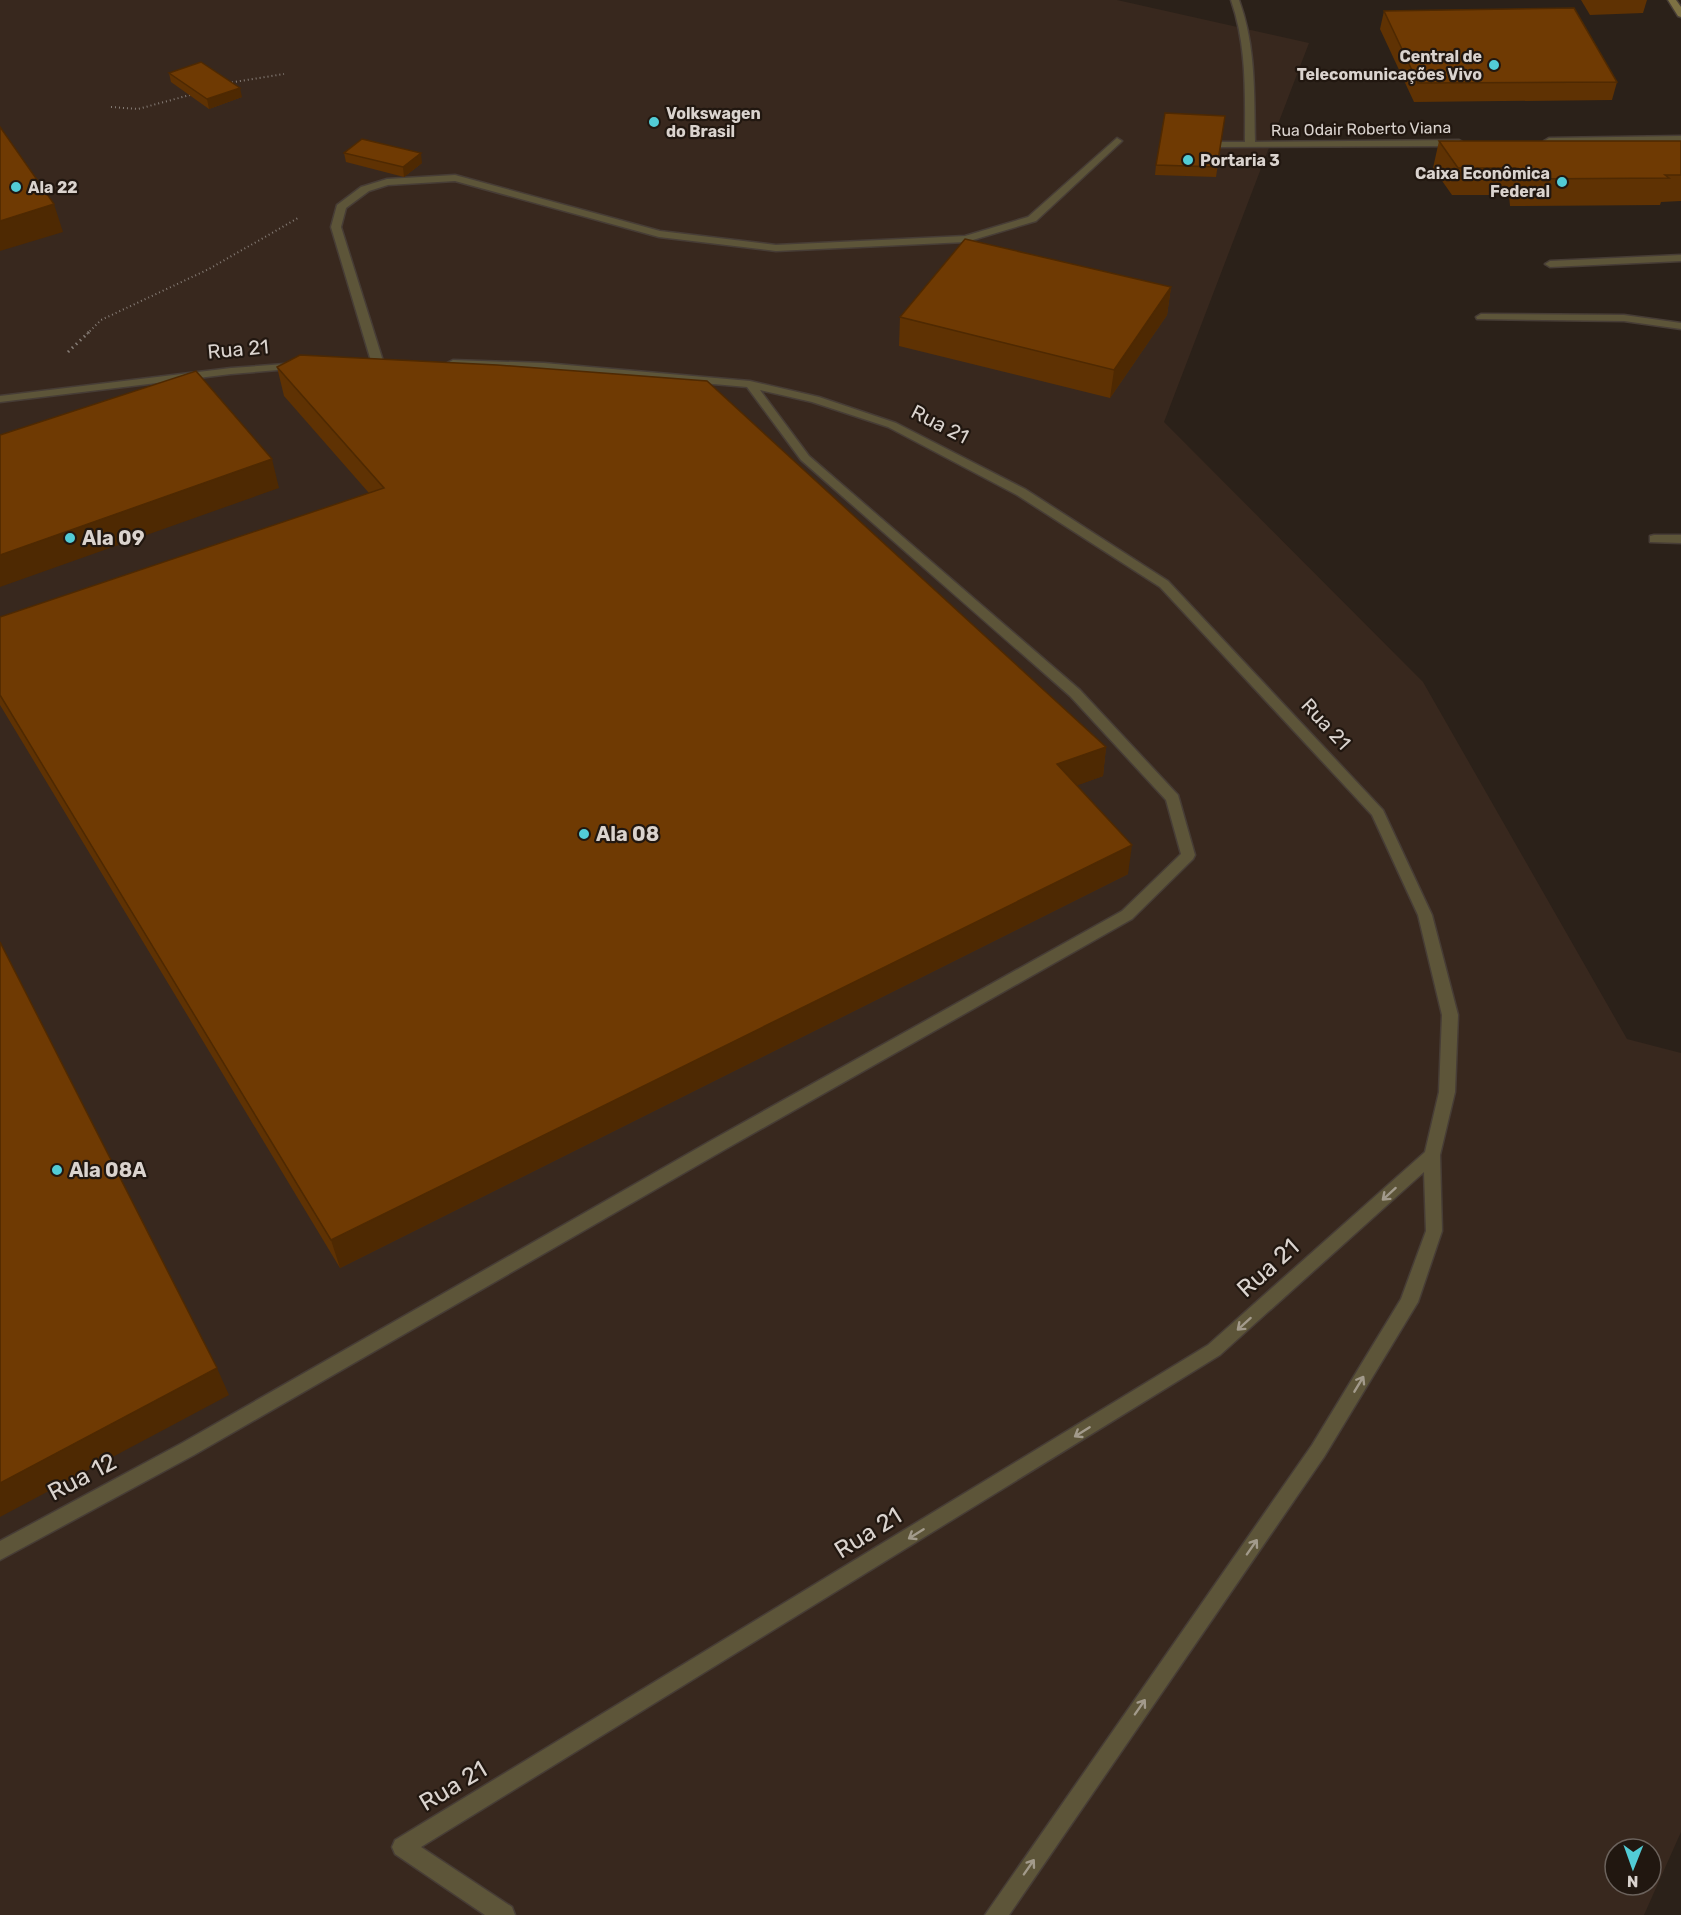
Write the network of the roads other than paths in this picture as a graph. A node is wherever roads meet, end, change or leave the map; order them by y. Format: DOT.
graph roads {
  1 [pos="1235,0"];
  2 [pos="1672,0"];
  3 [pos="1681,14"];
  4 [pos="1681,139"];
  5 [pos="1117,141"];
  6 [pos="1541,142"];
  7 [pos="1472,143"];
  8 [pos="1221,145"];
  9 [pos="1250,145"];
  10 [pos="1681,258"];
  11 [pos="1550,264"];
  12 [pos="1481,317"];
  13 [pos="1681,326"];
  14 [pos="377,362"];
  15 [pos="436,363"];
  16 [pos="309,366"];
  17 [pos="750,384"];
  18 [pos="0,399"];
  19 [pos="1654,539"];
  20 [pos="1681,539"];
  21 [pos="1432,1155"];
  22 [pos="0,1551"];
  23 [pos="504,1915"];
  24 [pos="996,1915"];
  1 -- 9 [label="street"];
  2 -- 3 [label="main road"];
  4 -- 6 [label="street"];
  5 -- 14 [label="street"];
  7 -- 9 [label="street, Rua Odair Roberto Viana"];
  8 -- 9 [label="street, Rua Odair Roberto Viana"];
  10 -- 11 [label="street"];
  12 -- 13 [label="street"];
  15 -- 17 [label="street, Rua 21"];
  16 -- 18 [label="street, Rua 21"];
  17 -- 21 [label="street, Rua 21"];
  17 -- 22 [label="street, Rua 12"];
  19 -- 20 [label="street"];
  21 -- 23 [label="street, Rua 21, one-way"];
  24 -- 21 [label="street, Rua 21, one-way"];
}
